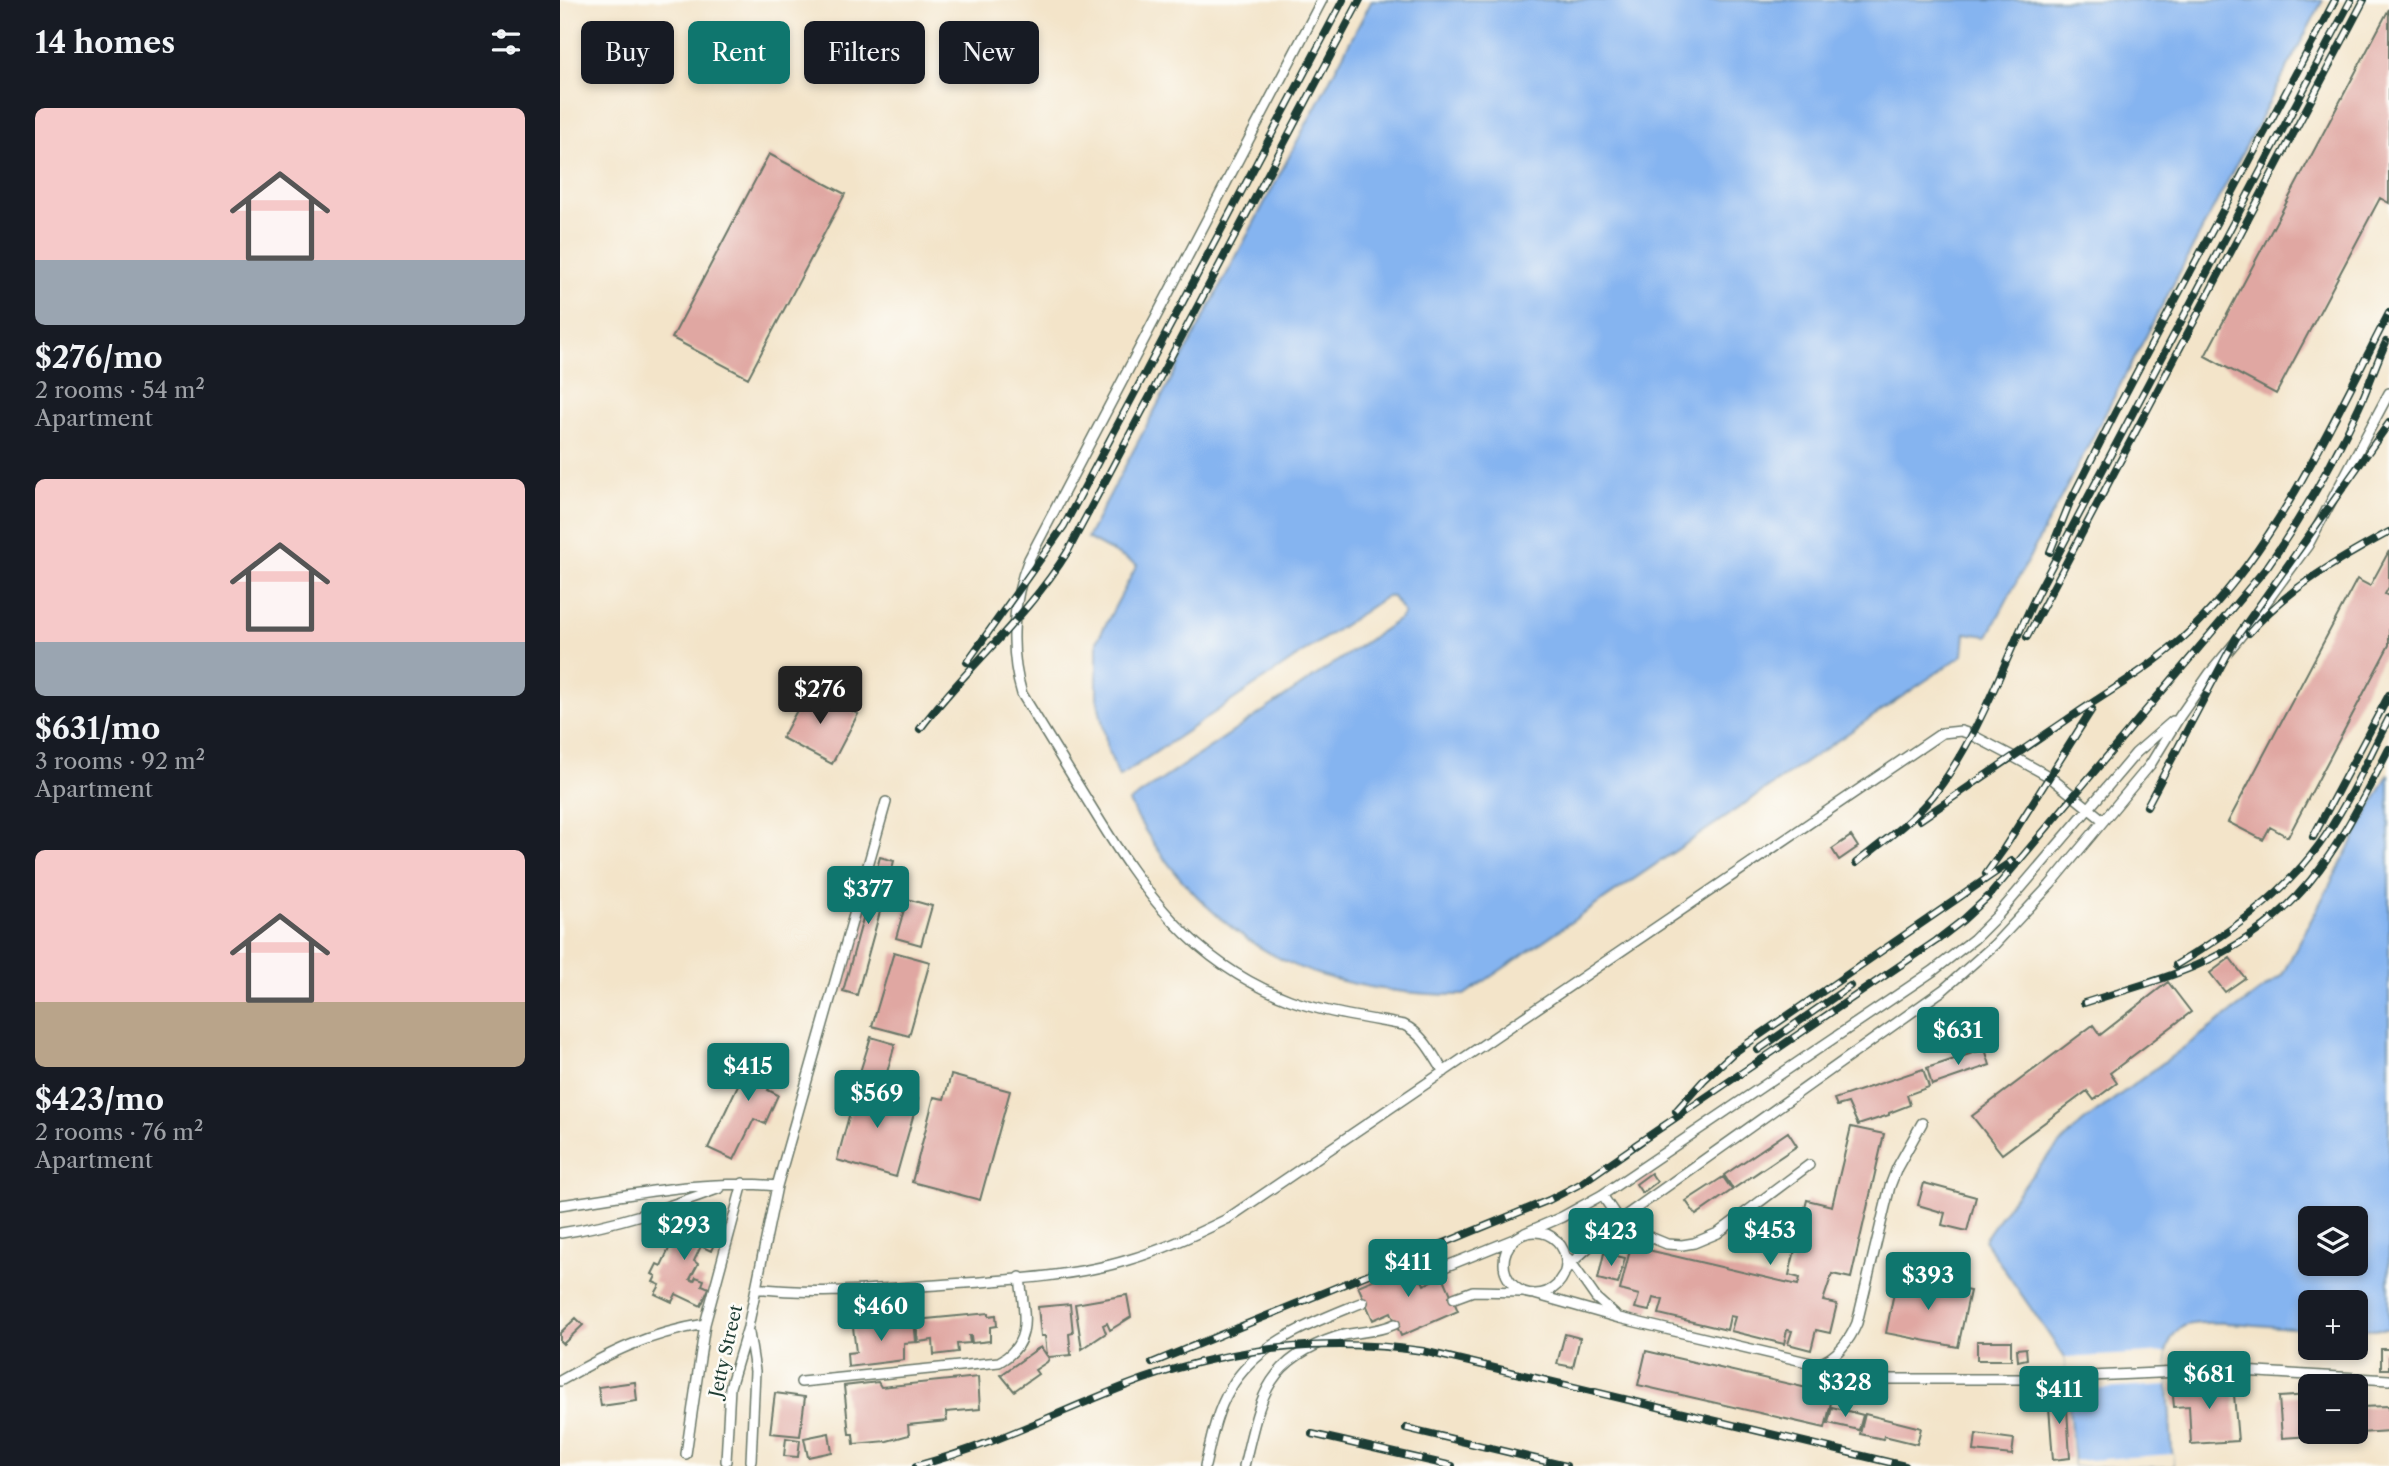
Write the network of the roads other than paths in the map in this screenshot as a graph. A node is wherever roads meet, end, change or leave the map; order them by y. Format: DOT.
graph roads {
  1 [pos="1321,0"];
  2 [pos="2389,393"];
  3 [pos="2180,716"];
  4 [pos="886,802"];
  5 [pos="2090,808"];
  6 [pos="2103,820"];
  7 [pos="1444,1072"];
  8 [pos="1922,1123"];
  9 [pos="1810,1165"];
  10 [pos="743,1183"];
  11 [pos="728,1185"];
  12 [pos="776,1186"];
  13 [pos="1602,1195"];
  14 [pos="560,1205"];
  15 [pos="1618,1221"];
  16 [pos="561,1233"];
  17 [pos="1525,1233"];
  18 [pos="1516,1238"];
  19 [pos="1560,1245"];
  20 [pos="1572,1263"];
  21 [pos="1422,1276"];
  22 [pos="1020,1277"];
  23 [pos="1559,1282"];
  24 [pos="756,1289"];
  25 [pos="1529,1293"];
  26 [pos="1454,1298"];
  27 [pos="1363,1302"];
  28 [pos="1619,1318"];
  29 [pos="705,1324"];
  30 [pos="1395,1324"];
  31 [pos="748,1327"];
  32 [pos="1810,1364"];
  33 [pos="2389,1380"];
  34 [pos="560,1381"];
  35 [pos="801,1382"];
  36 [pos="686,1454"];
  37 [pos="726,1461"];
  38 [pos="751,1461"];
  39 [pos="1205,1466"];
  40 [pos="1244,1466"];
  1 -- 7 [label="lane"];
  2 -- 3 [label="lane"];
  3 -- 5 [label="lane"];
  3 -- 6 [label="lane"];
  4 -- 12 [label="lane, Jetty Street"];
  5 -- 6 [label="lane"];
  5 -- 7 [label="lane"];
  5 -- 13 [label="lane"];
  6 -- 15 [label="lane"];
  7 -- 22 [label="lane"];
  8 -- 32 [label="lane"];
  9 -- 15 [label="lane"];
  10 -- 11 [label="lane"];
  10 -- 12 [label="lane"];
  10 -- 29 [label="lane"];
  11 -- 14 [label="lane"];
  11 -- 16 [label="lane"];
  12 -- 24 [label="lane, Jetty Street"];
  13 -- 15 [label="lane"];
  13 -- 17 [label="lane"];
  15 -- 20 [label="lane"];
  17 -- 18 [label="lane"];
  17 -- 19 [label="lane"];
  18 -- 21 [label="lane"];
  18 -- 25 [label="lane"];
  19 -- 20 [label="lane"];
  19 -- 23 [label="lane"];
  20 -- 23 [label="lane"];
  20 -- 28 [label="lane"];
  22 -- 24 [label="lane"];
  22 -- 35 [label="lane"];
  23 -- 25 [label="lane"];
  24 -- 31 [label="lane, Jetty Street"];
  25 -- 26 [label="lane"];
  25 -- 28 [label="lane"];
  27 -- 39 [label="lane"];
  28 -- 32 [label="lane"];
  29 -- 34 [label="lane"];
  29 -- 36 [label="lane"];
  30 -- 40 [label="lane"];
  31 -- 37 [label="lane, Jetty Street"];
  31 -- 38 [label="lane"];
  32 -- 33 [label="lane"];
}
